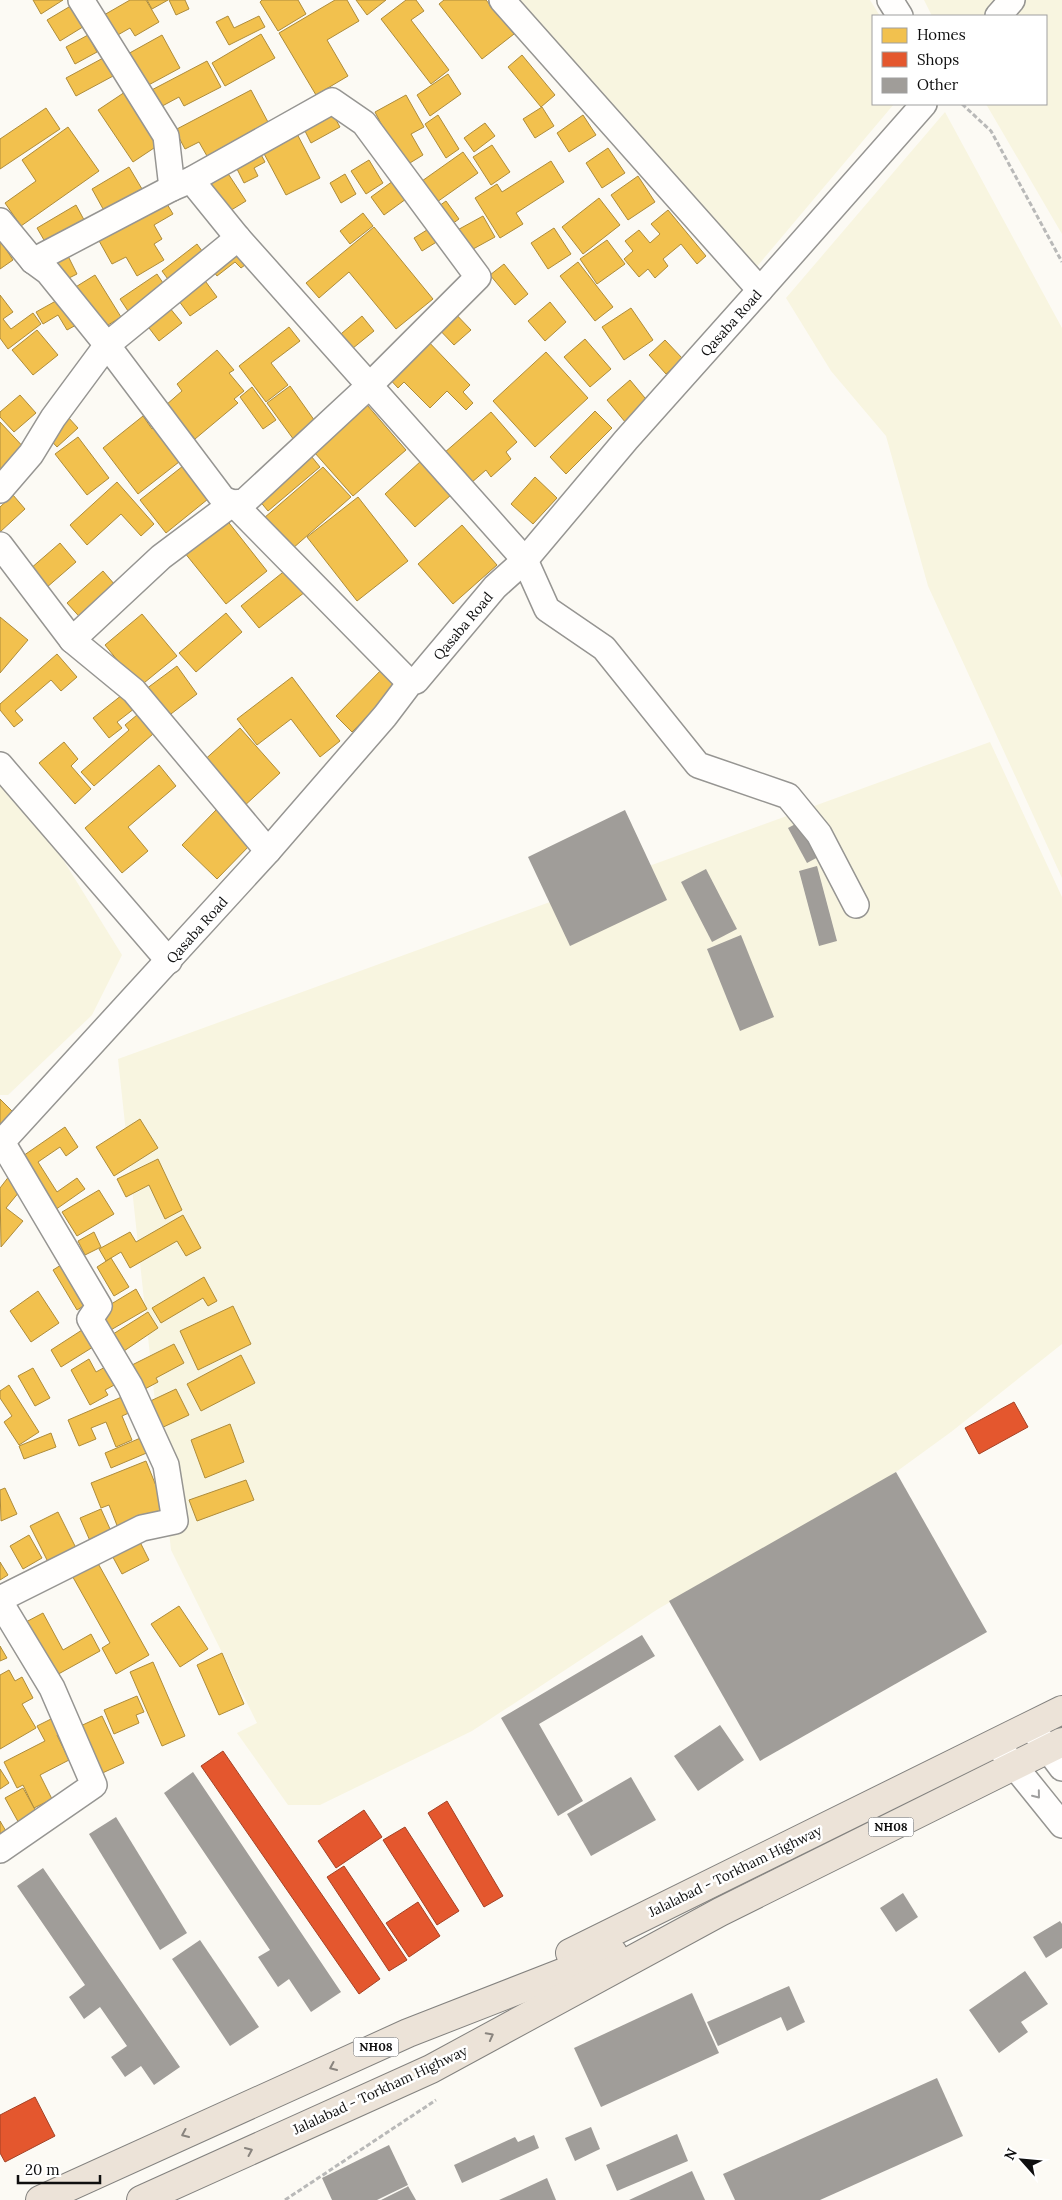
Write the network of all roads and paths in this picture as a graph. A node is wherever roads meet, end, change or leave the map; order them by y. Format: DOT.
graph roads {
  1 [pos="81,0"];
  2 [pos="502,0"];
  3 [pos="890,0"];
  4 [pos="1012,0"];
  5 [pos="899,15"];
  6 [pos="999,15"];
  7 [pos="923,105"];
  8 [pos="963,105"];
  9 [pos="181,184"];
  10 [pos="0,221"];
  11 [pos="238,238"];
  12 [pos="33,261"];
  13 [pos="1062,262"];
  14 [pos="760,290"];
  15 [pos="107,346"];
  16 [pos="369,386"];
  17 [pos="0,490"];
  18 [pos="233,503"];
  19 [pos="0,545"];
  20 [pos="525,560"];
  21 [pos="72,640"];
  22 [pos="410,683"];
  23 [pos="0,765"];
  24 [pos="268,851"];
  25 [pos="856,905"];
  26 [pos="169,961"];
  27 [pos="1,1143"];
  28 [pos="0,1600"];
  29 [pos="1062,1710"];
  30 [pos="1030,1726"];
  31 [pos="996,1742"];
  32 [pos="1057,1753"];
  33 [pos="1014,1766"];
  34 [pos="1062,1825"];
  35 [pos="0,1850"];
  36 [pos="720,1912"];
  37 [pos="408,2033"];
  38 [pos="40,2200"];
  39 [pos="141,2200"];
  1 -- 9 [label="street"];
  2 -- 14 [label="street"];
  3 -- 5 [label="street"];
  4 -- 6 [label="street"];
  7 -- 14 [label="street, Qasaba Road"];
  8 -- 13 [label="path"];
  9 -- 11 [label="street"];
  9 -- 12 [label="street"];
  9 -- 16 [label="street"];
  10 -- 12 [label="street"];
  11 -- 15 [label="street"];
  11 -- 16 [label="street"];
  12 -- 15 [label="street"];
  14 -- 20 [label="street, Qasaba Road"];
  15 -- 17 [label="street"];
  15 -- 18 [label="street"];
  16 -- 18 [label="street"];
  16 -- 20 [label="street"];
  18 -- 21 [label="street"];
  18 -- 22 [label="street"];
  19 -- 21 [label="street"];
  20 -- 22 [label="street, Qasaba Road"];
  20 -- 25 [label="street"];
  21 -- 24 [label="street"];
  22 -- 24 [label="street, Qasaba Road"];
  23 -- 26 [label="street"];
  24 -- 26 [label="street, Qasaba Road"];
  26 -- 27 [label="street, Qasaba Road"];
  27 -- 28 [label="street"];
  28 -- 35 [label="street"];
  29 -- 30 [label="highway, Jalalabad - Torkham Highway / NH08"];
  30 -- 31 [label="highway, Jalalabad - Torkham Highway / NH08"];
  30 -- 32 [label="street"];
  31 -- 33 [label="street"];
  31 -- 37 [label="highway, Jalalabad - Torkham Highway / NH08"];
  32 -- 33 [label="highway, Jalalabad - Torkham Highway / NH08"];
  33 -- 34 [label="street, one-way"];
  33 -- 36 [label="highway, Jalalabad - Torkham Highway / NH08"];
  36 -- 37 [label="highway, Jalalabad - Torkham Highway / NH08"];
  39 -- 36 [label="highway, Jalalabad - Torkham Highway / NH08, one-way"];
  37 -- 38 [label="highway, Jalalabad - Torkham Highway / NH08, one-way"];
}
